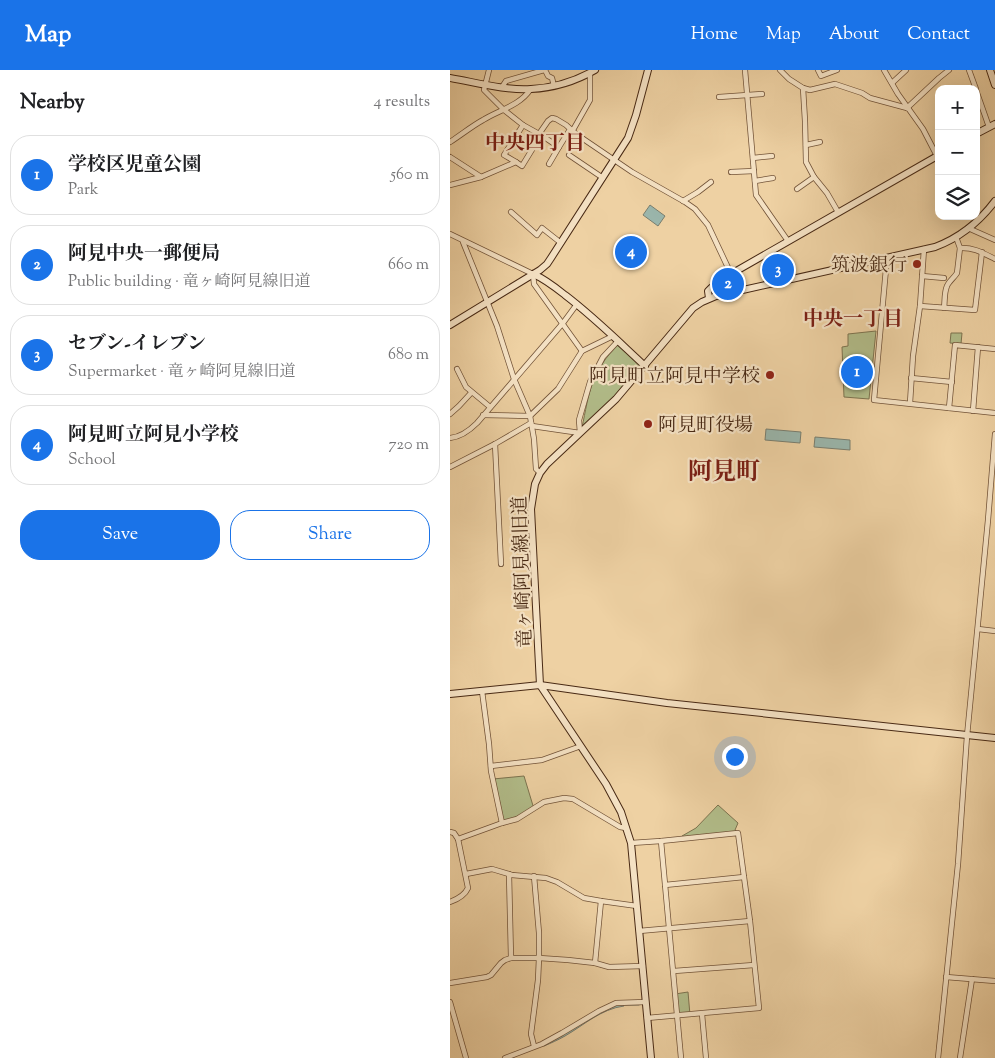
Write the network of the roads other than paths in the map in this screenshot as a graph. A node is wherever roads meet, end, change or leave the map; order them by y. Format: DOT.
graph roads {
  1 [pos="489,70"];
  2 [pos="544,70"];
  3 [pos="648,70"];
  4 [pos="745,70"];
  5 [pos="780,70"];
  6 [pos="818,70"];
  7 [pos="836,70"];
  8 [pos="884,70"];
  9 [pos="906,70"];
  10 [pos="949,70"];
  11 [pos="969,70"];
  12 [pos="990,70"];
  13 [pos="592,71"];
  14 [pos="450,78"];
  15 [pos="892,83"];
  16 [pos="485,84"];
  17 [pos="974,85"];
  18 [pos="995,85"];
  19 [pos="554,86"];
  20 [pos="502,87"];
  21 [pos="802,88"];
  22 [pos="530,90"];
  23 [pos="762,94"];
  24 [pos="748,95"];
  25 [pos="719,97"];
  26 [pos="980,99"];
  27 [pos="907,108"];
  28 [pos="504,110"];
  29 [pos="523,125"];
  30 [pos="992,126"];
  31 [pos="573,130"];
  32 [pos="980,132"];
  33 [pos="540,134"];
  34 [pos="450,142"];
  35 [pos="820,142"];
  36 [pos="806,145"];
  37 [pos="559,147"];
  38 [pos="935,150"];
  39 [pos="569,155"];
  40 [pos="772,156"];
  41 [pos="450,157"];
  42 [pos="935,157"];
  43 [pos="753,158"];
  44 [pos="614,161"];
  45 [pos="516,162"];
  46 [pos="549,164"];
  47 [pos="754,171"];
  48 [pos="730,172"];
  49 [pos="481,177"];
  50 [pos="814,177"];
  51 [pos="603,178"];
  52 [pos="773,178"];
  53 [pos="755,181"];
  54 [pos="711,182"];
  55 [pos="450,185"];
  56 [pos="797,190"];
  57 [pos="995,200"];
  58 [pos="683,201"];
  59 [pos="511,212"];
  60 [pos="838,212"];
  61 [pos="968,228"];
  62 [pos="450,234"];
  63 [pos="956,237"];
  64 [pos="788,240"];
  65 [pos="995,240"];
  66 [pos="464,242"];
  67 [pos="561,243"];
  68 [pos="960,248"];
  69 [pos="924,249"];
  70 [pos="982,252"];
  71 [pos="887,258"];
  72 [pos="995,259"];
  73 [pos="533,274"];
  74 [pos="731,274"];
  75 [pos="922,276"];
  76 [pos="944,278"];
  77 [pos="709,298"];
  78 [pos="486,302"];
  79 [pos="577,304"];
  80 [pos="920,306"];
  81 [pos="944,308"];
  82 [pos="562,323"];
  83 [pos="450,325"];
  84 [pos="613,336"];
  85 [pos="618,341"];
  86 [pos="978,347"];
  87 [pos="995,349"];
  88 [pos="582,350"];
  89 [pos="645,366"];
  90 [pos="457,369"];
  91 [pos="911,378"];
  92 [pos="514,379"];
  93 [pos="952,382"];
  94 [pos="471,392"];
  95 [pos="910,403"];
  96 [pos="490,407"];
  97 [pos="949,408"];
  98 [pos="973,411"];
  99 [pos="995,413"];
  100 [pos="450,414"];
  101 [pos="483,415"];
  102 [pos="530,416"];
  103 [pos="532,424"];
  104 [pos="580,433"];
  105 [pos="995,434"];
  106 [pos="450,438"];
  107 [pos="496,444"];
  108 [pos="450,467"];
  109 [pos="540,473"];
  110 [pos="501,564"];
  111 [pos="978,629"];
  112 [pos="995,631"];
  113 [pos="540,685"];
  114 [pos="482,691"];
  115 [pos="450,694"];
  116 [pos="968,736"];
  117 [pos="995,738"];
  118 [pos="582,746"];
  119 [pos="490,766"];
  120 [pos="502,823"];
  121 [pos="626,828"];
  122 [pos="450,832"];
  123 [pos="458,839"];
  124 [pos="661,841"];
  125 [pos="631,843"];
  126 [pos="466,874"];
  127 [pos="509,874"];
  128 [pos="534,876"];
  129 [pos="744,877"];
  130 [pos="665,885"];
  131 [pos="450,902"];
  132 [pos="601,902"];
  133 [pos="637,906"];
  134 [pos="750,921"];
  135 [pos="669,929"];
  136 [pos="639,931"];
  137 [pos="511,958"];
  138 [pos="539,958"];
  139 [pos="595,964"];
  140 [pos="754,965"];
  141 [pos="643,966"];
  142 [pos="674,972"];
  143 [pos="946,977"];
  144 [pos="972,979"];
  145 [pos="995,981"];
  146 [pos="450,983"];
  147 [pos="450,1002"];
  148 [pos="646,1002"];
  149 [pos="702,1014"];
  150 [pos="677,1016"];
  151 [pos="647,1018"];
  152 [pos="534,1046"];
  153 [pos="466,1058"];
  154 [pos="505,1058"];
  155 [pos="651,1058"];
  156 [pos="681,1058"];
  157 [pos="706,1058"];
  158 [pos="938,1058"];
  159 [pos="960,1058"];
  1 -- 16 [label="street"];
  2 -- 19 [label="street"];
  2 -- 20 [label="street"];
  3 -- 44 [label="street"];
  4 -- 24 [label="street"];
  5 -- 21 [label="street"];
  6 -- 7 [label="street"];
  8 -- 15 [label="street"];
  9 -- 15 [label="street"];
  10 -- 27 [label="street"];
  11 -- 17 [label="street"];
  12 -- 18 [label="street"];
  13 -- 19 [label="street"];
  13 -- 31 [label="street"];
  14 -- 16 [label="street"];
  15 -- 27 [label="street"];
  16 -- 20 [label="street"];
  16 -- 28 [label="street"];
  19 -- 22 [label="street"];
  20 -- 22 [label="street"];
  21 -- 27 [label="street"];
  21 -- 36 [label="street"];
  22 -- 28 [label="street"];
  23 -- 24 [label="street"];
  24 -- 25 [label="street"];
  24 -- 43 [label="street"];
  26 -- 30 [label="street"];
  27 -- 38 [label="street"];
  28 -- 29 [label="street"];
  28 -- 34 [label="street"];
  29 -- 33 [label="street"];
  29 -- 45 [label="street"];
  30 -- 32 [label="street"];
  31 -- 33 [label="street"];
  31 -- 37 [label="street"];
  31 -- 44 [label="street"];
  33 -- 37 [label="street"];
  33 -- 45 [label="street"];
  35 -- 36 [label="street"];
  36 -- 50 [label="street"];
  37 -- 46 [label="street"];
  39 -- 51 [label="street"];
  40 -- 43 [label="street"];
  41 -- 49 [label="street"];
  42 -- 60 [label="street"];
  43 -- 47 [label="street"];
  44 -- 51 [label="street"];
  44 -- 58 [label="street"];
  45 -- 49 [label="street"];
  47 -- 48 [label="street"];
  47 -- 53 [label="street"];
  49 -- 55 [label="street"];
  50 -- 56 [label="street"];
  50 -- 60 [label="street"];
  51 -- 67 [label="street"];
  52 -- 53 [label="street"];
  53 -- 64 [label="street"];
  54 -- 58 [label="street"];
  57 -- 61 [label="street, 竜ヶ崎阿見線旧道"];
  58 -- 74 [label="street"];
  59 -- 67 [label="street"];
  60 -- 64 [label="street"];
  61 -- 63 [label="street, 竜ヶ崎阿見線旧道"];
  61 -- 65 [label="street"];
  62 -- 66 [label="street"];
  63 -- 68 [label="street"];
  63 -- 69 [label="street, 竜ヶ崎阿見線旧道"];
  64 -- 74 [label="street"];
  66 -- 73 [label="street"];
  66 -- 78 [label="street"];
  67 -- 73 [label="street"];
  68 -- 70 [label="street"];
  68 -- 81 [label="street"];
  69 -- 71 [label="street, 竜ヶ崎阿見線旧道"];
  69 -- 75 [label="street"];
  70 -- 72 [label="street"];
  70 -- 81 [label="street"];
  71 -- 77 [label="street, 竜ヶ崎阿見線旧道"];
  71 -- 95 [label="street"];
  73 -- 78 [label="street"];
  73 -- 79 [label="street"];
  73 -- 82 [label="street"];
  74 -- 77 [label="street"];
  75 -- 76 [label="street"];
  75 -- 80 [label="street"];
  77 -- 89 [label="street, 竜ヶ崎阿見線旧道"];
  78 -- 83 [label="street"];
  78 -- 92 [label="street"];
  79 -- 82 [label="street"];
  79 -- 84 [label="street"];
  80 -- 81 [label="street"];
  80 -- 91 [label="street"];
  82 -- 88 [label="street"];
  82 -- 92 [label="street"];
  84 -- 85 [label="street"];
  84 -- 88 [label="street"];
  85 -- 89 [label="street"];
  85 -- 104 [label="street"];
  86 -- 87 [label="street"];
  86 -- 93 [label="street"];
  86 -- 98 [label="street"];
  88 -- 102 [label="street"];
  89 -- 104 [label="street, 竜ヶ崎阿見線旧道"];
  90 -- 94 [label="street"];
  91 -- 93 [label="street"];
  91 -- 95 [label="street"];
  92 -- 96 [label="street"];
  92 -- 102 [label="street"];
  93 -- 97 [label="street"];
  94 -- 96 [label="street"];
  94 -- 100 [label="street"];
  95 -- 97 [label="street"];
  96 -- 101 [label="street"];
  97 -- 98 [label="street"];
  98 -- 99 [label="street"];
  101 -- 102 [label="street"];
  101 -- 106 [label="street"];
  102 -- 103 [label="street"];
  103 -- 104 [label="street"];
  103 -- 107 [label="street"];
  103 -- 109 [label="street"];
  104 -- 109 [label="street, 竜ヶ崎阿見線旧道"];
  105 -- 111 [label="street"];
  107 -- 108 [label="street"];
  107 -- 110 [label="street"];
  109 -- 113 [label="street, 竜ヶ崎阿見線旧道"];
  111 -- 112 [label="street"];
  111 -- 116 [label="street"];
  113 -- 114 [label="street"];
  113 -- 116 [label="street"];
  113 -- 118 [label="street"];
  114 -- 115 [label="street"];
  114 -- 119 [label="street"];
  116 -- 117 [label="street"];
  116 -- 143 [label="street"];
  118 -- 119 [label="street"];
  118 -- 121 [label="street"];
  119 -- 120 [label="street"];
  120 -- 121 [label="street"];
  120 -- 123 [label="street"];
  121 -- 125 [label="street"];
  122 -- 123 [label="street"];
  123 -- 126 [label="street"];
  124 -- 125 [label="street"];
  124 -- 129 [label="street"];
  124 -- 130 [label="street"];
  125 -- 133 [label="street"];
  126 -- 127 [label="street"];
  126 -- 131 [label="street"];
  127 -- 128 [label="street"];
  127 -- 137 [label="street"];
  128 -- 132 [label="street"];
  128 -- 138 [label="street"];
  129 -- 130 [label="street"];
  129 -- 134 [label="street"];
  130 -- 135 [label="street"];
  132 -- 133 [label="street"];
  132 -- 139 [label="street"];
  133 -- 136 [label="street"];
  134 -- 135 [label="street"];
  134 -- 140 [label="street"];
  135 -- 136 [label="street"];
  135 -- 142 [label="street"];
  136 -- 141 [label="street"];
  137 -- 138 [label="street"];
  137 -- 146 [label="street"];
  138 -- 139 [label="street"];
  138 -- 152 [label="street"];
  139 -- 141 [label="street"];
  140 -- 142 [label="street"];
  140 -- 149 [label="street"];
  141 -- 148 [label="street"];
  142 -- 150 [label="street"];
  143 -- 144 [label="street"];
  143 -- 158 [label="street"];
  144 -- 145 [label="street"];
  144 -- 159 [label="street"];
  147 -- 153 [label="street"];
  148 -- 151 [label="street"];
  148 -- 152 [label="street"];
  149 -- 150 [label="street"];
  149 -- 157 [label="street"];
  150 -- 151 [label="street"];
  150 -- 156 [label="street"];
  151 -- 155 [label="street"];
  152 -- 154 [label="street"];
}
